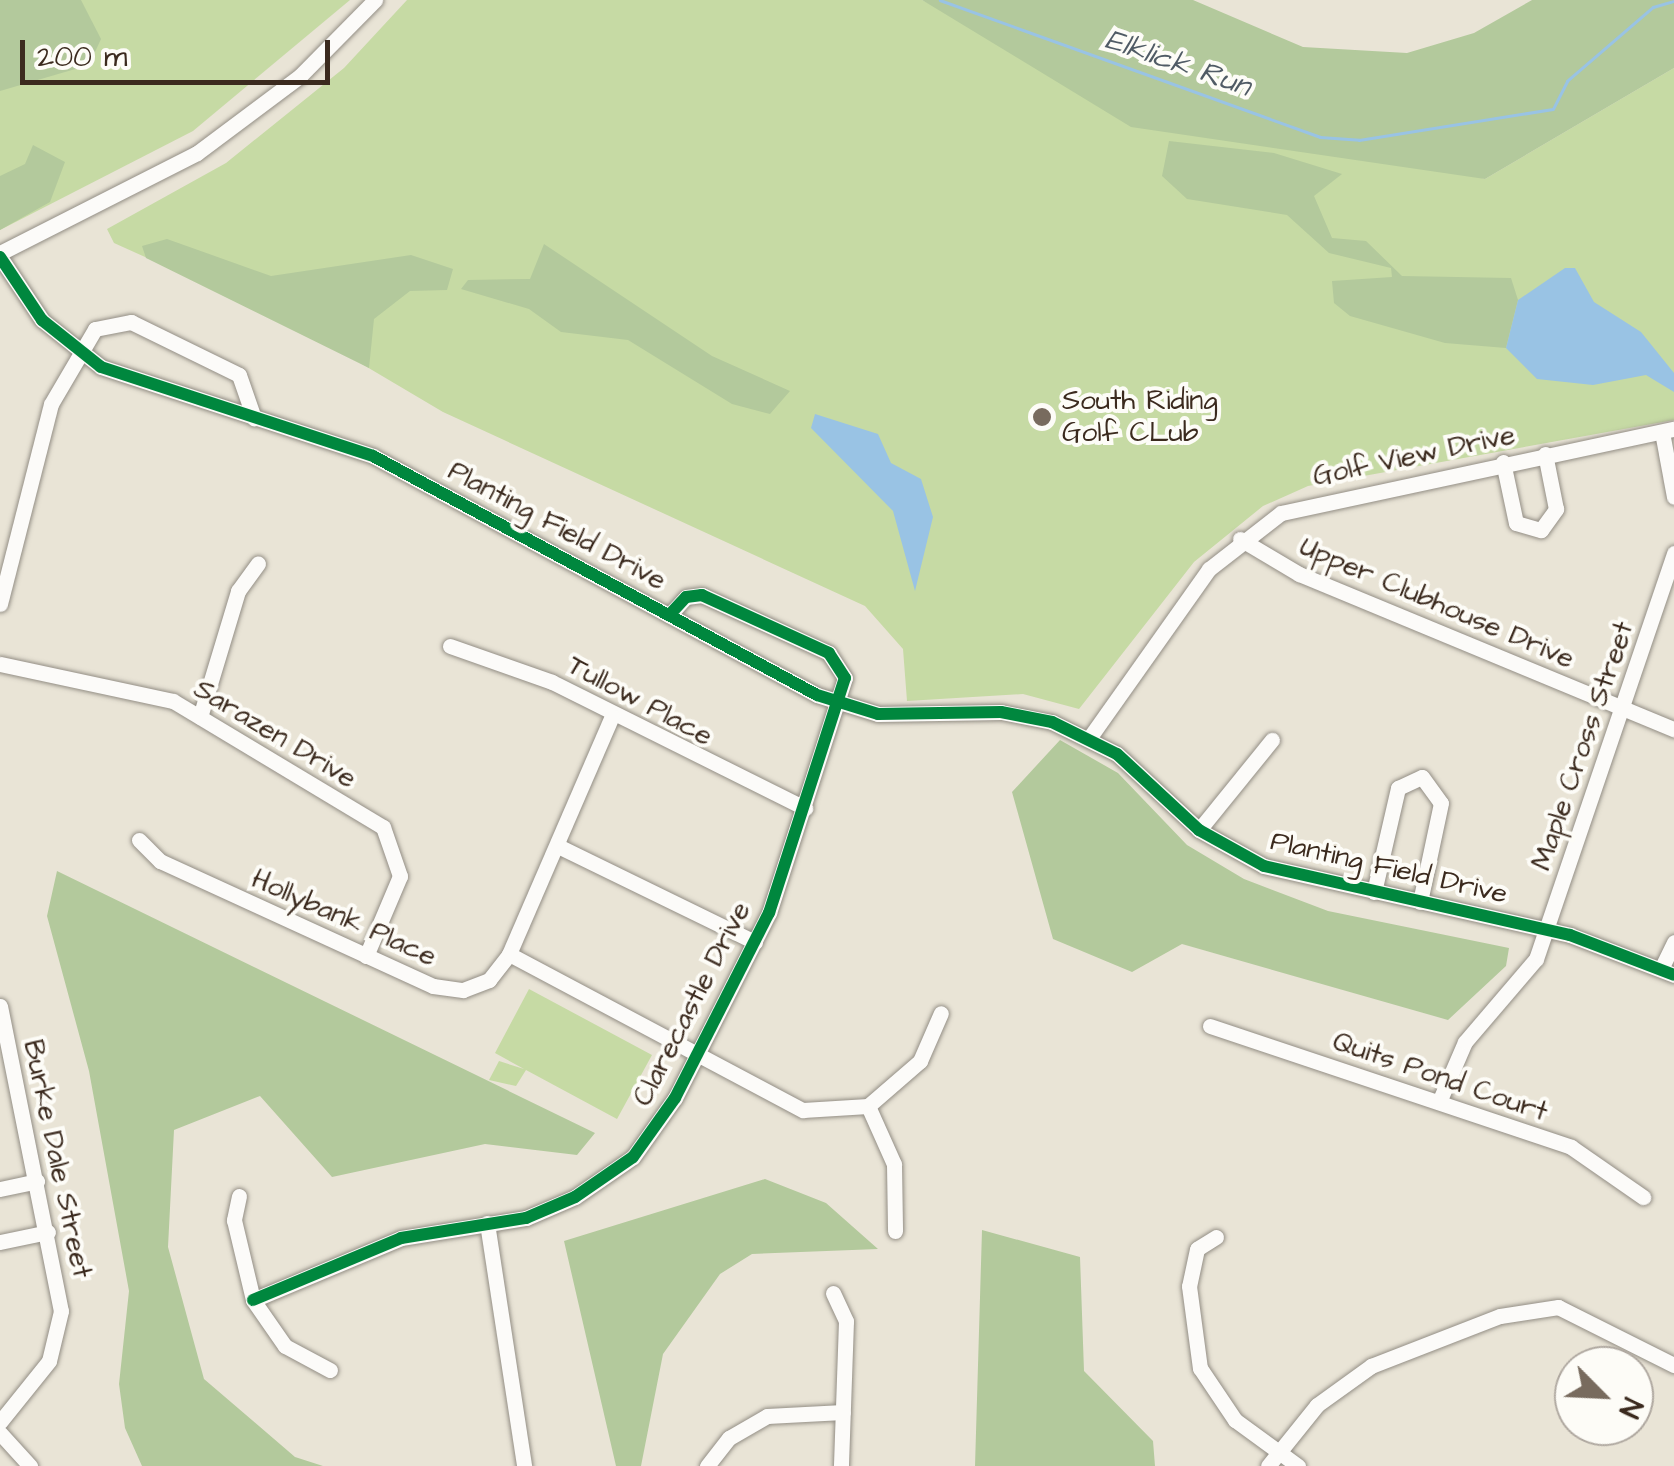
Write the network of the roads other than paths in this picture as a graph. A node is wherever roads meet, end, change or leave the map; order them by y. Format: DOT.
graph roads {
  1 [pos="374,0"];
  2 [pos="0,255"];
  3 [pos="78,352"];
  4 [pos="254,418"];
  5 [pos="1668,431"];
  6 [pos="1545,454"];
  7 [pos="1503,462"];
  8 [pos="1673,490"];
  9 [pos="1240,540"];
  10 [pos="1674,553"];
  11 [pos="258,564"];
  12 [pos="1671,580"];
  13 [pos="0,604"];
  14 [pos="670,615"];
  15 [pos="450,646"];
  16 [pos="0,664"];
  17 [pos="840,705"];
  18 [pos="1623,708"];
  19 [pos="612,716"];
  20 [pos="200,717"];
  21 [pos="1674,729"];
  22 [pos="1090,738"];
  23 [pos="1272,740"];
  24 [pos="805,808"];
  25 [pos="1199,830"];
  26 [pos="138,840"];
  27 [pos="560,848"];
  28 [pos="1374,892"];
  29 [pos="1420,902"];
  30 [pos="1546,930"];
  31 [pos="755,942"];
  32 [pos="1674,942"];
  33 [pos="509,954"];
  34 [pos="366,956"];
  35 [pos="1668,972"];
  36 [pos="0,1006"];
  37 [pos="942,1013"];
  38 [pos="1210,1026"];
  39 [pos="697,1054"];
  40 [pos="6,1064"];
  41 [pos="1439,1102"];
  42 [pos="868,1106"];
  43 [pos="37,1181"];
  44 [pos="0,1189"];
  45 [pos="239,1196"];
  46 [pos="1643,1198"];
  47 [pos="486,1223"];
  48 [pos="895,1231"];
  49 [pos="48,1232"];
  50 [pos="1216,1236"];
  51 [pos="0,1242"];
  52 [pos="833,1293"];
  53 [pos="253,1300"];
  54 [pos="1674,1364"];
  55 [pos="330,1370"];
  56 [pos="843,1412"];
  57 [pos="0,1422"];
  58 [pos="0,1433"];
  59 [pos="1273,1459"];
  60 [pos="20,1463"];
  61 [pos="524,1466"];
  62 [pos="707,1466"];
  63 [pos="841,1466"];
  64 [pos="1298,1466"];
  1 -- 2 [label="street"];
  2 -- 3 [label="street, Planting Field Drive"];
  3 -- 4 [label="street, Planting Field Drive"];
  3 -- 4 [label="street"];
  3 -- 13 [label="street"];
  4 -- 14 [label="street, Planting Field Drive"];
  5 -- 6 [label="street, Golf View Drive"];
  5 -- 8 [label="street"];
  6 -- 7 [label="street, Golf View Drive"];
  6 -- 7 [label="street"];
  7 -- 9 [label="street, Golf View Drive"];
  9 -- 18 [label="street, Upper Clubhouse Drive"];
  9 -- 22 [label="street, Golf View Drive"];
  10 -- 12 [label="street, Maple Cross Street"];
  11 -- 20 [label="street"];
  12 -- 18 [label="street, Maple Cross Street"];
  14 -- 17 [label="street, Planting Field Drive"];
  14 -- 17 [label="street"];
  15 -- 19 [label="street, Tullow Place"];
  16 -- 20 [label="street, Sarazen Drive"];
  17 -- 22 [label="street, Planting Field Drive"];
  17 -- 24 [label="street, Clarecastle Drive"];
  18 -- 21 [label="street, Upper Clubhouse Drive"];
  18 -- 30 [label="street, Maple Cross Street"];
  19 -- 24 [label="street, Tullow Place"];
  19 -- 27 [label="street, Hollybank Place"];
  20 -- 34 [label="street, Sarazen Drive"];
  22 -- 25 [label="street, Planting Field Drive"];
  23 -- 25 [label="street"];
  24 -- 31 [label="street, Clarecastle Drive"];
  25 -- 28 [label="street, Planting Field Drive"];
  26 -- 34 [label="street, Hollybank Place"];
  27 -- 31 [label="street"];
  27 -- 33 [label="street, Hollybank Place"];
  28 -- 29 [label="street, Planting Field Drive"];
  28 -- 29 [label="street"];
  29 -- 30 [label="street, Planting Field Drive"];
  30 -- 35 [label="street, Planting Field Drive"];
  30 -- 41 [label="street, Maple Cross Street"];
  31 -- 39 [label="street, Clarecastle Drive"];
  32 -- 35 [label="street"];
  33 -- 34 [label="street, Hollybank Place"];
  33 -- 39 [label="street"];
  36 -- 40 [label="street, Burke Dale Street"];
  37 -- 42 [label="street"];
  38 -- 41 [label="street, Quits Pond Court"];
  39 -- 42 [label="street"];
  39 -- 47 [label="street, Clarecastle Drive"];
  40 -- 43 [label="street, Burke Dale Street"];
  41 -- 46 [label="street, Quits Pond Court"];
  42 -- 48 [label="street"];
  43 -- 44 [label="street"];
  43 -- 49 [label="street, Burke Dale Street"];
  45 -- 53 [label="street"];
  47 -- 53 [label="street, Clarecastle Drive"];
  47 -- 61 [label="street"];
  49 -- 51 [label="street"];
  49 -- 57 [label="street, Burke Dale Street"];
  50 -- 59 [label="street"];
  52 -- 56 [label="street"];
  53 -- 55 [label="street"];
  54 -- 59 [label="street"];
  56 -- 62 [label="street"];
  56 -- 63 [label="street"];
  58 -- 60 [label="street"];
  59 -- 64 [label="street"];
}
